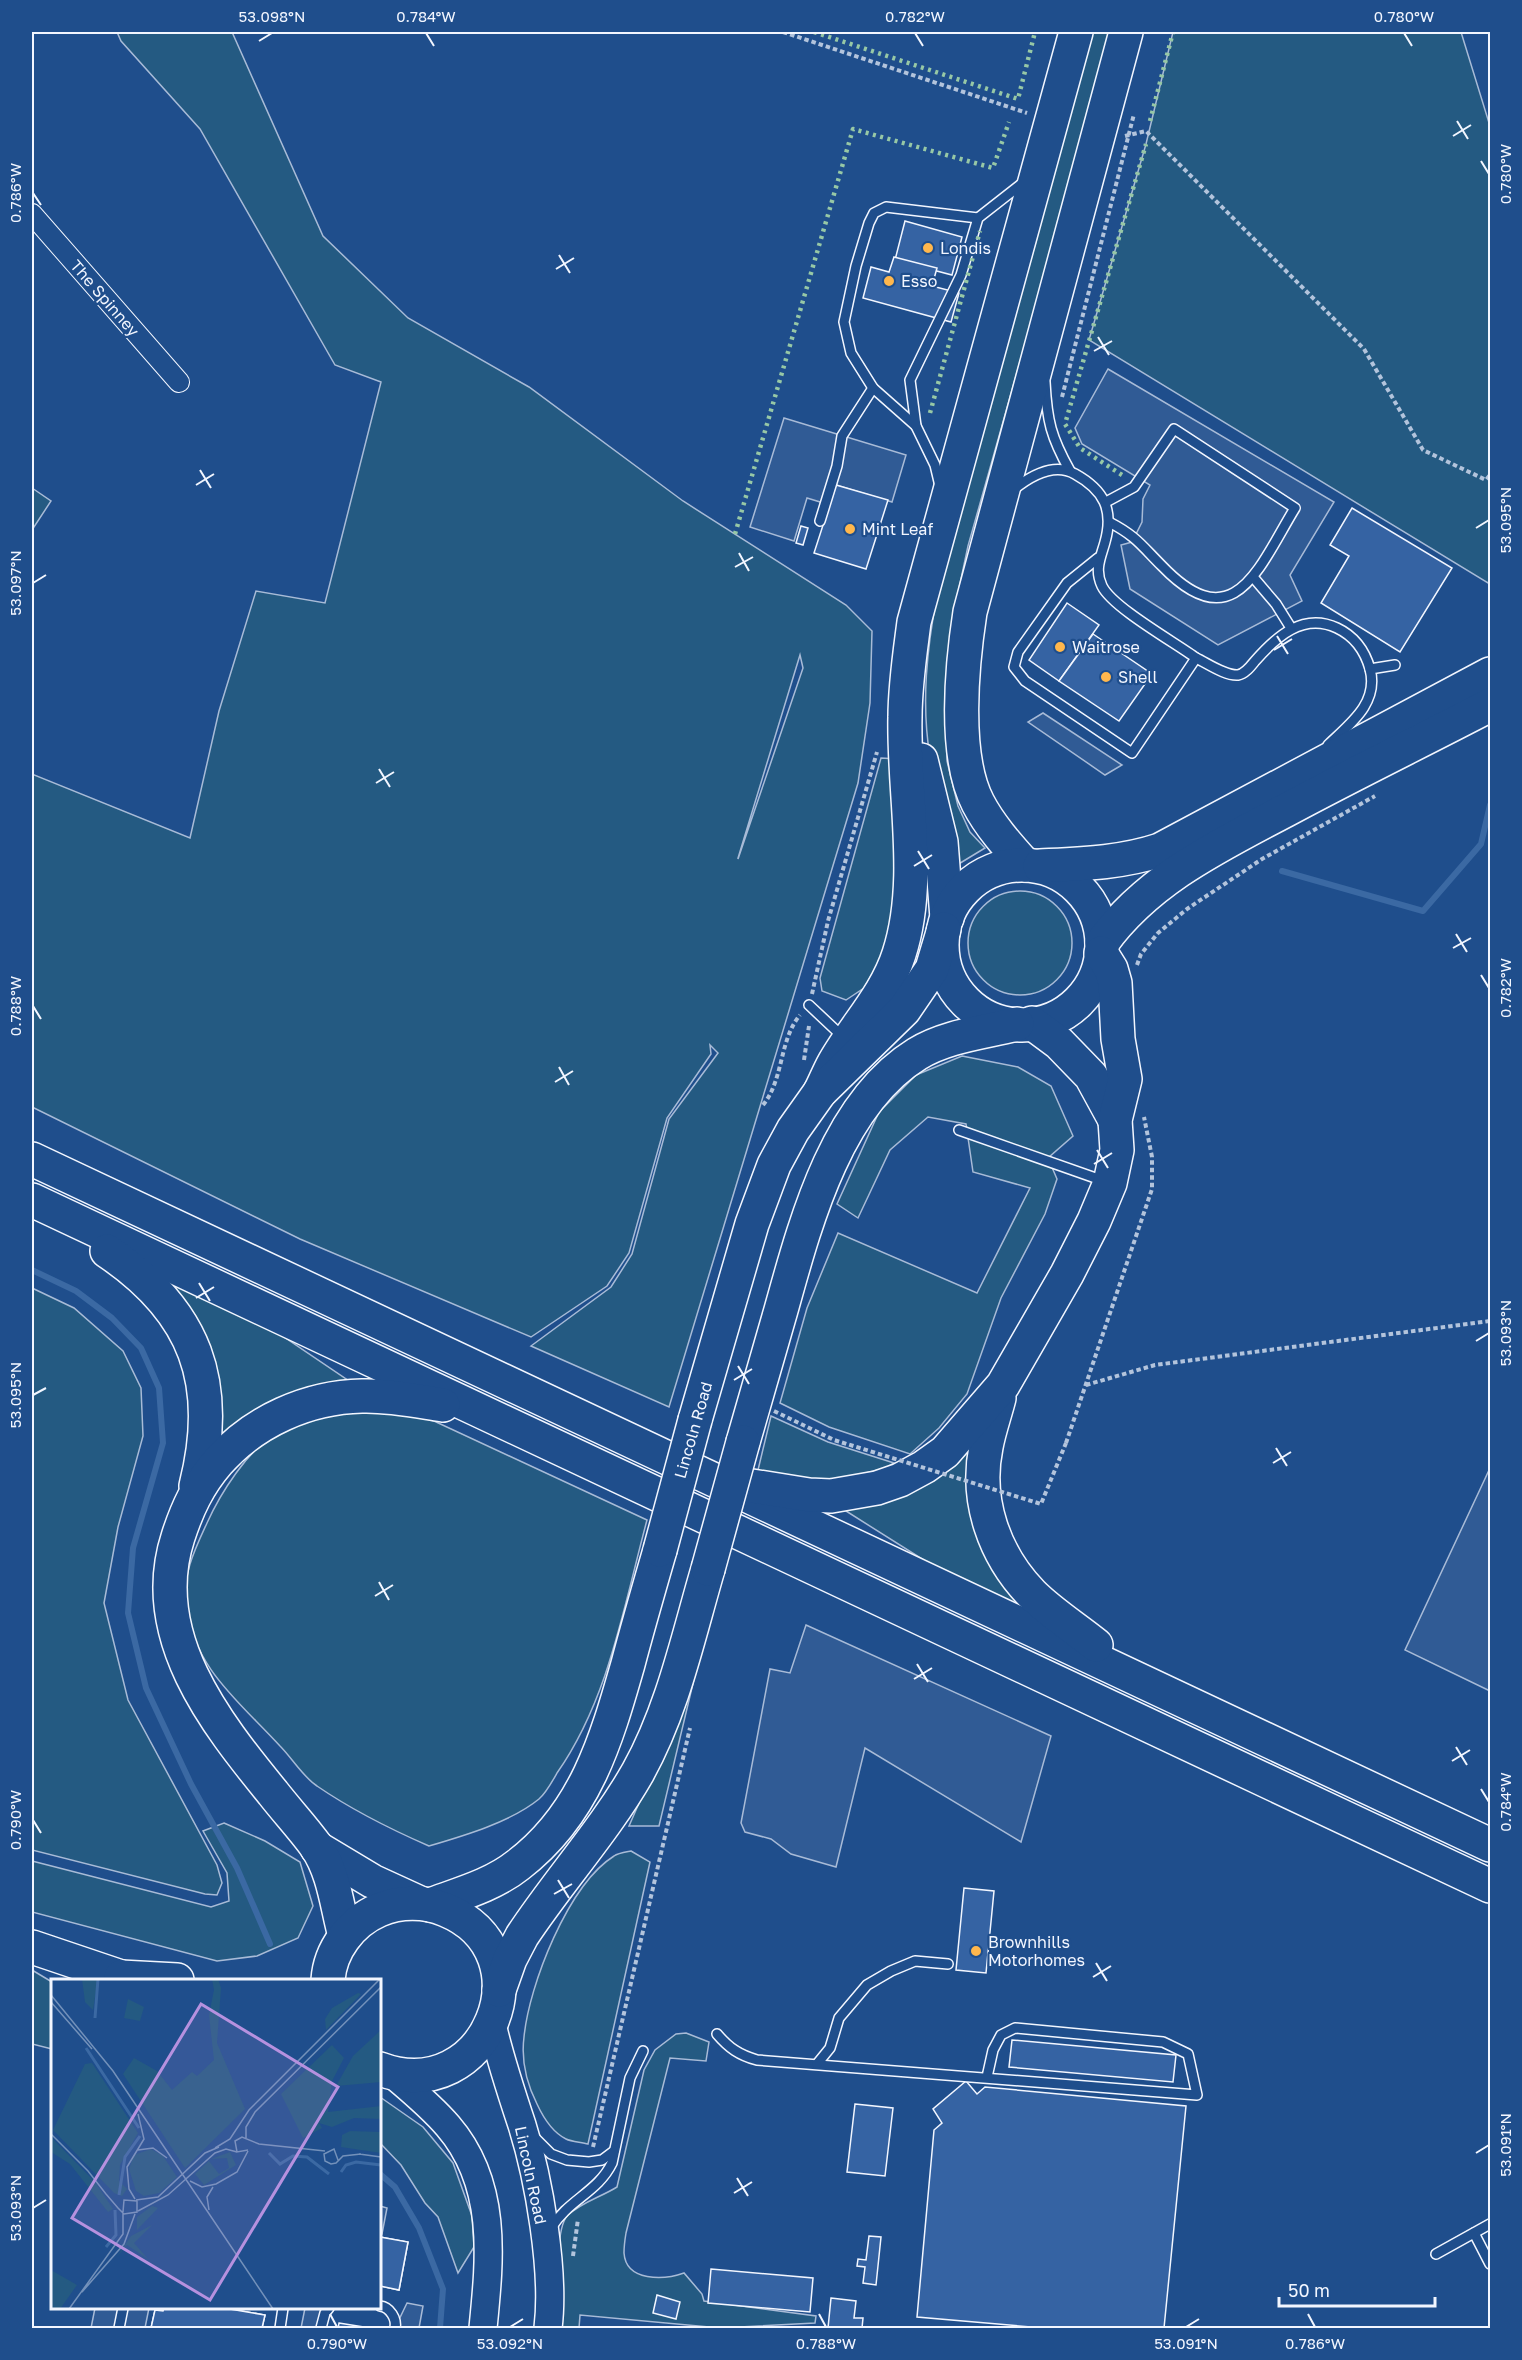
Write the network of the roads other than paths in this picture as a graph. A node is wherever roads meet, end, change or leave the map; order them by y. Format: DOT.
graph roads {
  1 [pos="1076,32"];
  2 [pos="1126,32"];
  3 [pos="1038,170"];
  4 [pos="32,214"];
  5 [pos="978,218"];
  6 [pos="1042,341"];
  7 [pos="179,382"];
  8 [pos="873,388"];
  9 [pos="915,426"];
  10 [pos="1070,471"];
  11 [pos="1106,502"];
  12 [pos="999,503"];
  13 [pos="946,509"];
  14 [pos="820,521"];
  15 [pos="1109,522"];
  16 [pos="1098,558"];
  17 [pos="1253,577"];
  18 [pos="1291,628"];
  19 [pos="1196,658"];
  20 [pos="1395,665"];
  21 [pos="1370,669"];
  22 [pos="909,670"];
  23 [pos="1491,674"];
  24 [pos="1491,705"];
  25 [pos="1290,782"];
  26 [pos="1031,866"];
  27 [pos="946,923"];
  28 [pos="1102,948"];
  29 [pos="809,1005"];
  30 [pos="1025,1024"];
  31 [pos="849,1042"];
  32 [pos="811,1079"];
  33 [pos="1129,1114"];
  34 [pos="959,1130"];
  35 [pos="32,1159"];
  36 [pos="1110,1183"];
  37 [pos="32,1200"];
  38 [pos="1004,1385"];
  39 [pos="475,1409"];
  40 [pos="712,1479"];
  41 [pos="194,1494"];
  42 [pos="1150,1685"];
  43 [pos="1491,1845"];
  44 [pos="317,1848"];
  45 [pos="1491,1886"];
  46 [pos="425,1904"];
  47 [pos="32,1947"];
  48 [pos="948,1964"];
  49 [pos="328,1965"];
  50 [pos="124,1979"];
  51 [pos="500,1990"];
  52 [pos="492,2025"];
  53 [pos="717,2034"];
  54 [pos="643,2051"];
  55 [pos="817,2064"];
  56 [pos="383,2070"];
  57 [pos="987,2078"];
  58 [pos="522,2127"];
  59 [pos="614,2151"];
  60 [pos="1491,2224"];
  61 [pos="1474,2233"];
  62 [pos="545,2238"];
  63 [pos="1436,2254"];
  64 [pos="1491,2264"];
  65 [pos="381,2306"];
  66 [pos="123,2309"];
  67 [pos="283,2309"];
  68 [pos="328,2309"];
  69 [pos="119,2328"];
  70 [pos="280,2328"];
  71 [pos="321,2328"];
  72 [pos="395,2328"];
  73 [pos="483,2328"];
  74 [pos="548,2328"];
  1 -- 3 [label="highway"];
  2 -- 6 [label="highway"];
  3 -- 5 [label="lane"];
  3 -- 13 [label="highway"];
  4 -- 7 [label="street, The Spinney"];
  5 -- 8 [label="lane"];
  5 -- 9 [label="lane"];
  6 -- 10 [label="lane"];
  6 -- 12 [label="highway"];
  8 -- 9 [label="lane"];
  8 -- 14 [label="lane"];
  9 -- 13 [label="lane"];
  10 -- 11 [label="lane"];
  10 -- 12 [label="lane"];
  11 -- 15 [label="lane"];
  11 -- 17 [label="lane"];
  12 -- 26 [label="highway"];
  13 -- 22 [label="highway"];
  15 -- 16 [label="lane"];
  15 -- 17 [label="lane"];
  16 -- 19 [label="lane"];
  16 -- 19 [label="lane"];
  17 -- 18 [label="lane"];
  18 -- 19 [label="lane"];
  18 -- 21 [label="lane"];
  20 -- 21 [label="lane"];
  21 -- 25 [label="lane"];
  22 -- 27 [label="highway"];
  22 -- 31 [label="highway"];
  23 -- 25 [label="highway"];
  24 -- 28 [label="highway"];
  25 -- 26 [label="highway"];
  26 -- 27 [label="highway"];
  26 -- 28 [label="highway"];
  27 -- 30 [label="highway"];
  27 -- 32 [label="highway, Lincoln Road"];
  28 -- 30 [label="highway"];
  28 -- 33 [label="highway"];
  29 -- 31 [label="lane"];
  30 -- 33 [label="highway"];
  30 -- 51 [label="highway, bridge"];
  31 -- 32 [label="highway"];
  32 -- 46 [label="highway, Lincoln Road, bridge"];
  33 -- 36 [label="highway"];
  34 -- 36 [label="lane"];
  35 -- 40 [label="highway"];
  36 -- 38 [label="highway"];
  37 -- 39 [label="highway"];
  37 -- 41 [label="highway"];
  38 -- 40 [label="highway"];
  38 -- 42 [label="highway"];
  39 -- 41 [label="highway"];
  39 -- 45 [label="highway"];
  40 -- 42 [label="highway"];
  41 -- 44 [label="highway"];
  42 -- 43 [label="highway"];
  44 -- 46 [label="highway"];
  44 -- 49 [label="highway"];
  46 -- 49 [label="highway"];
  46 -- 51 [label="highway"];
  47 -- 50 [label="highway"];
  48 -- 55 [label="lane"];
  51 -- 52 [label="highway"];
  52 -- 56 [label="highway"];
  52 -- 58 [label="main road, Lincoln Road"];
  53 -- 55 [label="lane"];
  54 -- 59 [label="lane"];
  55 -- 57 [label="lane"];
  56 -- 73 [label="main road"];
  57 -- 57 [label="lane"];
  58 -- 59 [label="lane"];
  58 -- 62 [label="main road, Lincoln Road"];
  59 -- 62 [label="lane"];
  60 -- 61 [label="lane"];
  61 -- 63 [label="lane"];
  61 -- 64 [label="lane"];
  62 -- 74 [label="main road, Lincoln Road"];
  65 -- 72 [label="lane"];
  66 -- 69 [label="lane"];
  67 -- 70 [label="lane"];
  68 -- 71 [label="lane"];
}
